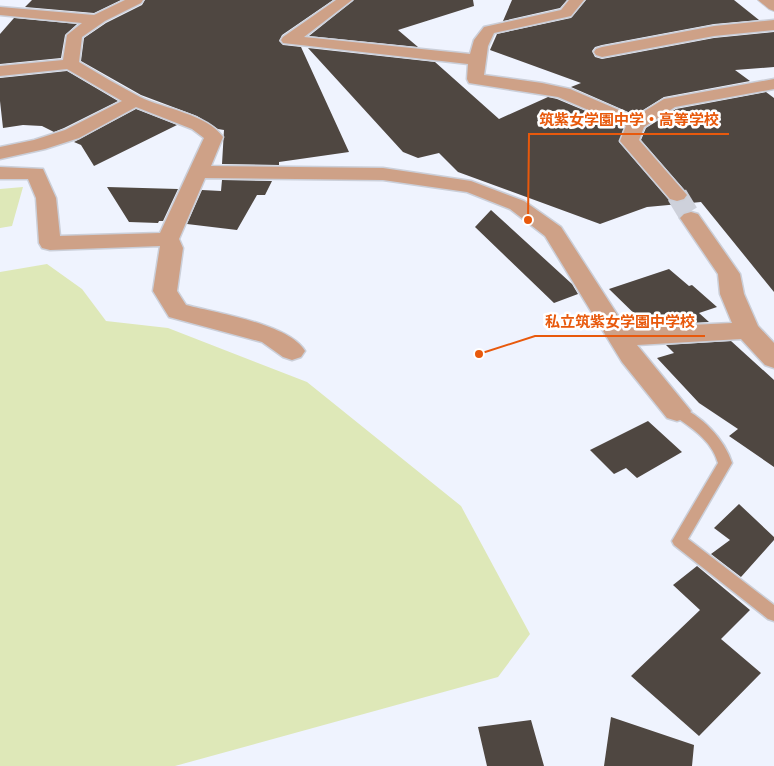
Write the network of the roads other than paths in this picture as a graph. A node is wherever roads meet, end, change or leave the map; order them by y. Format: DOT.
graph roads {
  1 [pos="136,0"];
  2 [pos="345,0"];
  3 [pos="577,0"];
  4 [pos="766,0"];
  5 [pos="774,6"];
  6 [pos="0,11"];
  7 [pos="97,20"];
  8 [pos="774,25"];
  9 [pos="602,52"];
  10 [pos="477,60"];
  11 [pos="70,64"];
  12 [pos="0,71"];
  13 [pos="774,84"];
  14 [pos="135,101"];
  15 [pos="636,124"];
  16 [pos="0,154"];
  17 [pos="199,172"];
  18 [pos="0,173"];
  19 [pos="677,195"];
  20 [pos="691,218"];
  21 [pos="168,238"];
  22 [pos="747,330"];
  23 [pos="620,337"];
  24 [pos="292,351"];
  25 [pos="774,359"];
  26 [pos="677,411"];
  27 [pos="774,614"];
  1 -- 7 [label="street"];
  2 -- 10 [label="street"];
  3 -- 10 [label="street"];
  4 -- 5 [label="street"];
  6 -- 7 [label="street"];
  7 -- 11 [label="street"];
  8 -- 9 [label="street"];
  10 -- 15 [label="street"];
  11 -- 12 [label="street"];
  11 -- 14 [label="street"];
  13 -- 15 [label="street"];
  14 -- 16 [label="street"];
  14 -- 17 [label="street"];
  15 -- 19 [label="street"];
  17 -- 21 [label="street"];
  17 -- 23 [label="street"];
  18 -- 21 [label="street"];
  20 -- 22 [label="street"];
  21 -- 24 [label="street"];
  22 -- 23 [label="street"];
  22 -- 25 [label="street"];
  23 -- 26 [label="street"];
  26 -- 27 [label="lane"];
}
